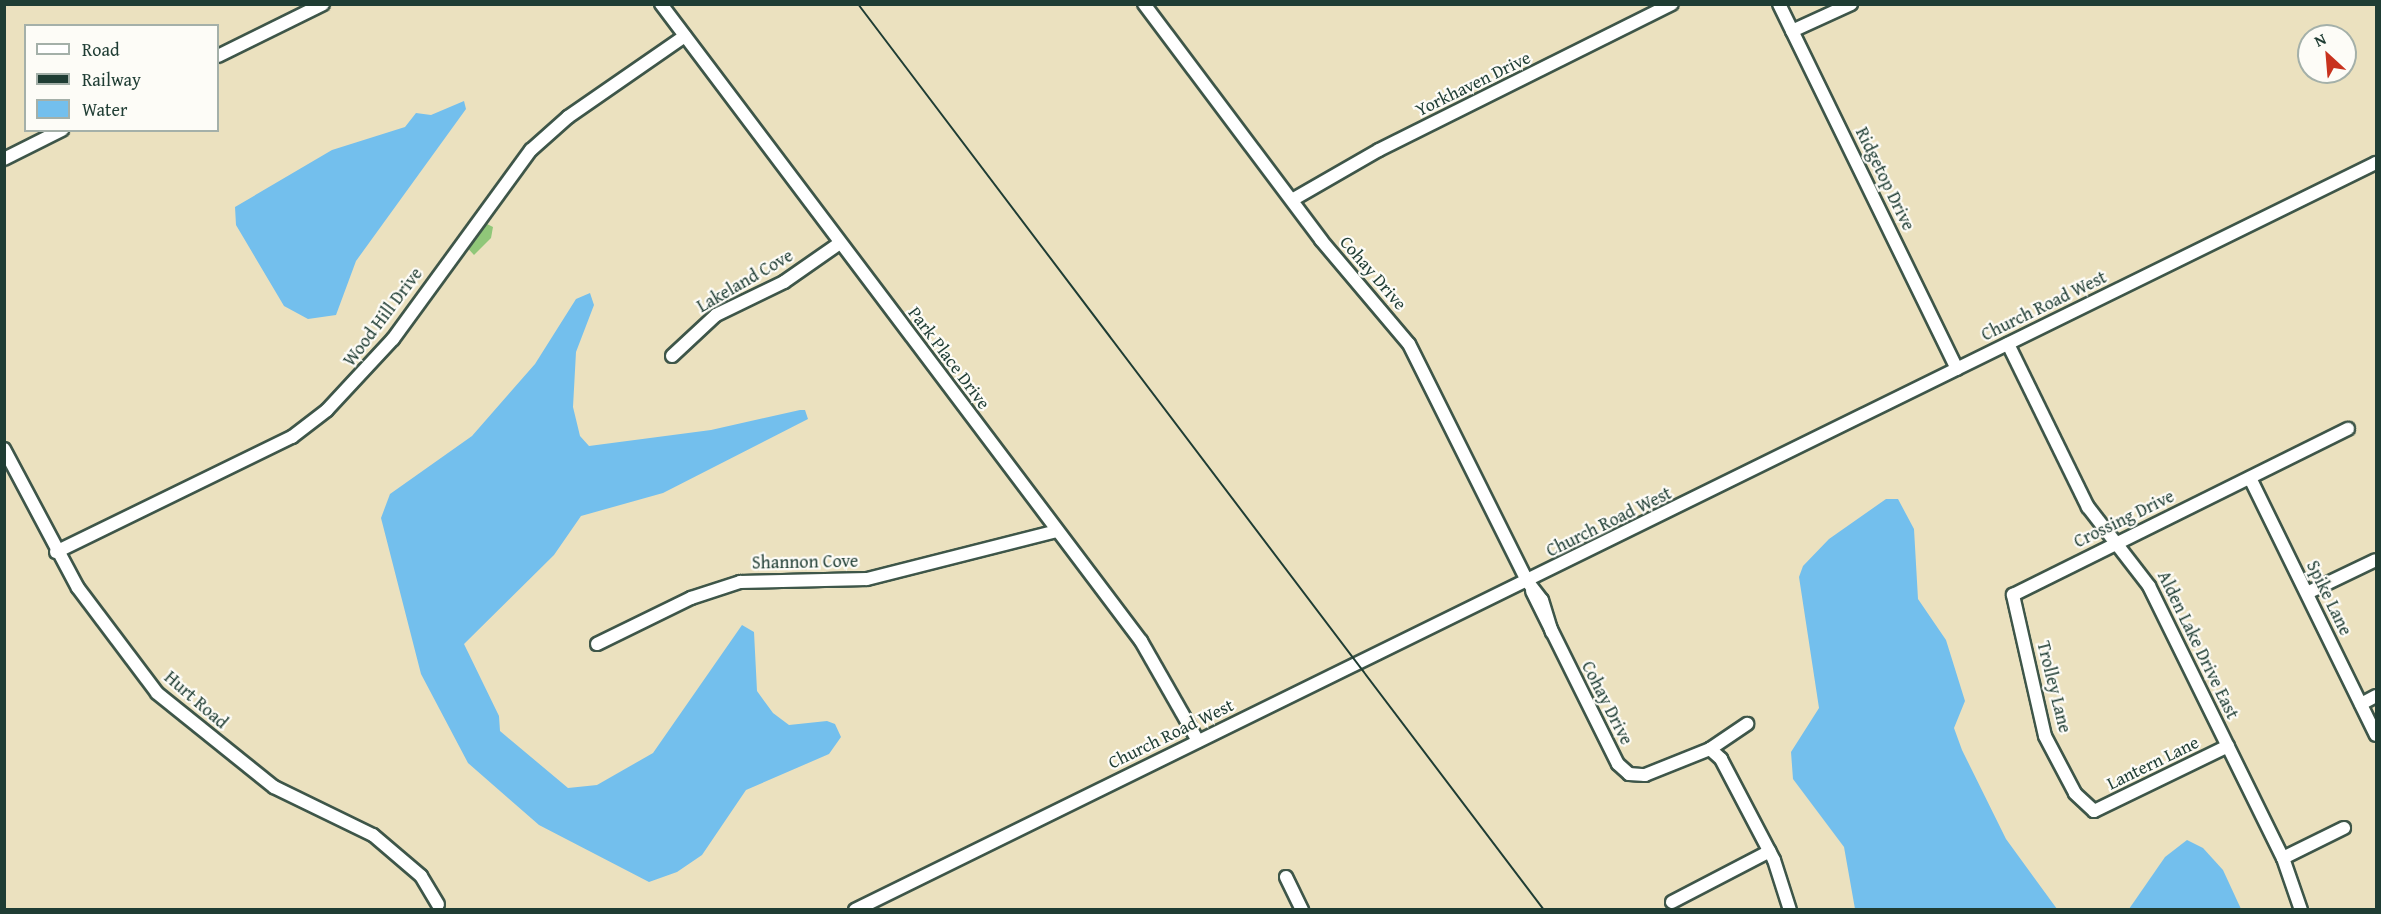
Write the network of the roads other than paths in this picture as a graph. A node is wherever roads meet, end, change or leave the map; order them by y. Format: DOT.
graph roads {
  1 [pos="323,4"];
  2 [pos="661,4"];
  3 [pos="1144,4"];
  4 [pos="1672,4"];
  5 [pos="1779,4"];
  6 [pos="1851,4"];
  7 [pos="1792,31"];
  8 [pos="685,36"];
  9 [pos="219,56"];
  10 [pos="58,132"];
  11 [pos="4,159"];
  12 [pos="2376,163"];
  13 [pos="1292,200"];
  14 [pos="840,243"];
  15 [pos="2008,344"];
  16 [pos="672,356"];
  17 [pos="1957,369"];
  18 [pos="2348,429"];
  19 [pos="4,449"];
  20 [pos="2250,478"];
  21 [pos="1058,531"];
  22 [pos="2117,542"];
  23 [pos="56,552"];
  24 [pos="2376,560"];
  25 [pos="1529,586"];
  26 [pos="2307,594"];
  27 [pos="2013,595"];
  28 [pos="597,644"];
  29 [pos="2376,696"];
  30 [pos="2361,704"];
  31 [pos="1747,724"];
  32 [pos="2376,735"];
  33 [pos="1198,741"];
  34 [pos="2228,746"];
  35 [pos="1710,749"];
  36 [pos="2094,811"];
  37 [pos="2344,828"];
  38 [pos="1770,851"];
  39 [pos="2283,858"];
  40 [pos="1286,877"];
  41 [pos="1672,902"];
  42 [pos="438,904"];
  43 [pos="855,909"];
  44 [pos="1302,909"];
  45 [pos="1790,909"];
  46 [pos="2301,909"];
  1 -- 9 [label="street"];
  2 -- 8 [label="street, Park Place Drive"];
  3 -- 13 [label="street, Cohay Drive"];
  4 -- 13 [label="street, Yorkhaven Drive"];
  5 -- 7 [label="street, Ridgetop Drive"];
  6 -- 7 [label="street"];
  7 -- 17 [label="street, Ridgetop Drive"];
  8 -- 14 [label="street, Park Place Drive"];
  8 -- 23 [label="street, Wood Hill Drive"];
  10 -- 11 [label="street"];
  12 -- 15 [label="street, Church Road West"];
  13 -- 25 [label="street, Cohay Drive"];
  14 -- 16 [label="street, Lakeland Cove"];
  14 -- 21 [label="street, Park Place Drive"];
  15 -- 17 [label="street, Church Road West"];
  15 -- 22 [label="street, Alden Lake Drive East"];
  17 -- 25 [label="street, Church Road West"];
  18 -- 20 [label="street, Crossing Drive"];
  19 -- 23 [label="street, Hurt Road"];
  20 -- 22 [label="street, Crossing Drive"];
  20 -- 26 [label="street, Spike Lane"];
  21 -- 28 [label="street, Shannon Cove"];
  21 -- 33 [label="street, Park Place Drive"];
  22 -- 27 [label="street, Crossing Drive"];
  22 -- 34 [label="street, Alden Lake Drive East"];
  23 -- 42 [label="street, Hurt Road"];
  24 -- 26 [label="street"];
  25 -- 33 [label="street, Church Road West"];
  25 -- 35 [label="street, Cohay Drive"];
  26 -- 30 [label="street, Spike Lane"];
  27 -- 36 [label="street, Trolley Lane"];
  29 -- 30 [label="street"];
  30 -- 32 [label="street, Spike Lane"];
  31 -- 35 [label="street"];
  33 -- 43 [label="street, Church Road West"];
  34 -- 36 [label="street, Lantern Lane"];
  34 -- 39 [label="street, Alden Lake Drive East"];
  35 -- 38 [label="street"];
  37 -- 39 [label="street"];
  38 -- 41 [label="street"];
  38 -- 45 [label="street"];
  39 -- 46 [label="street, Alden Lake Drive East"];
  40 -- 44 [label="street"];
}
